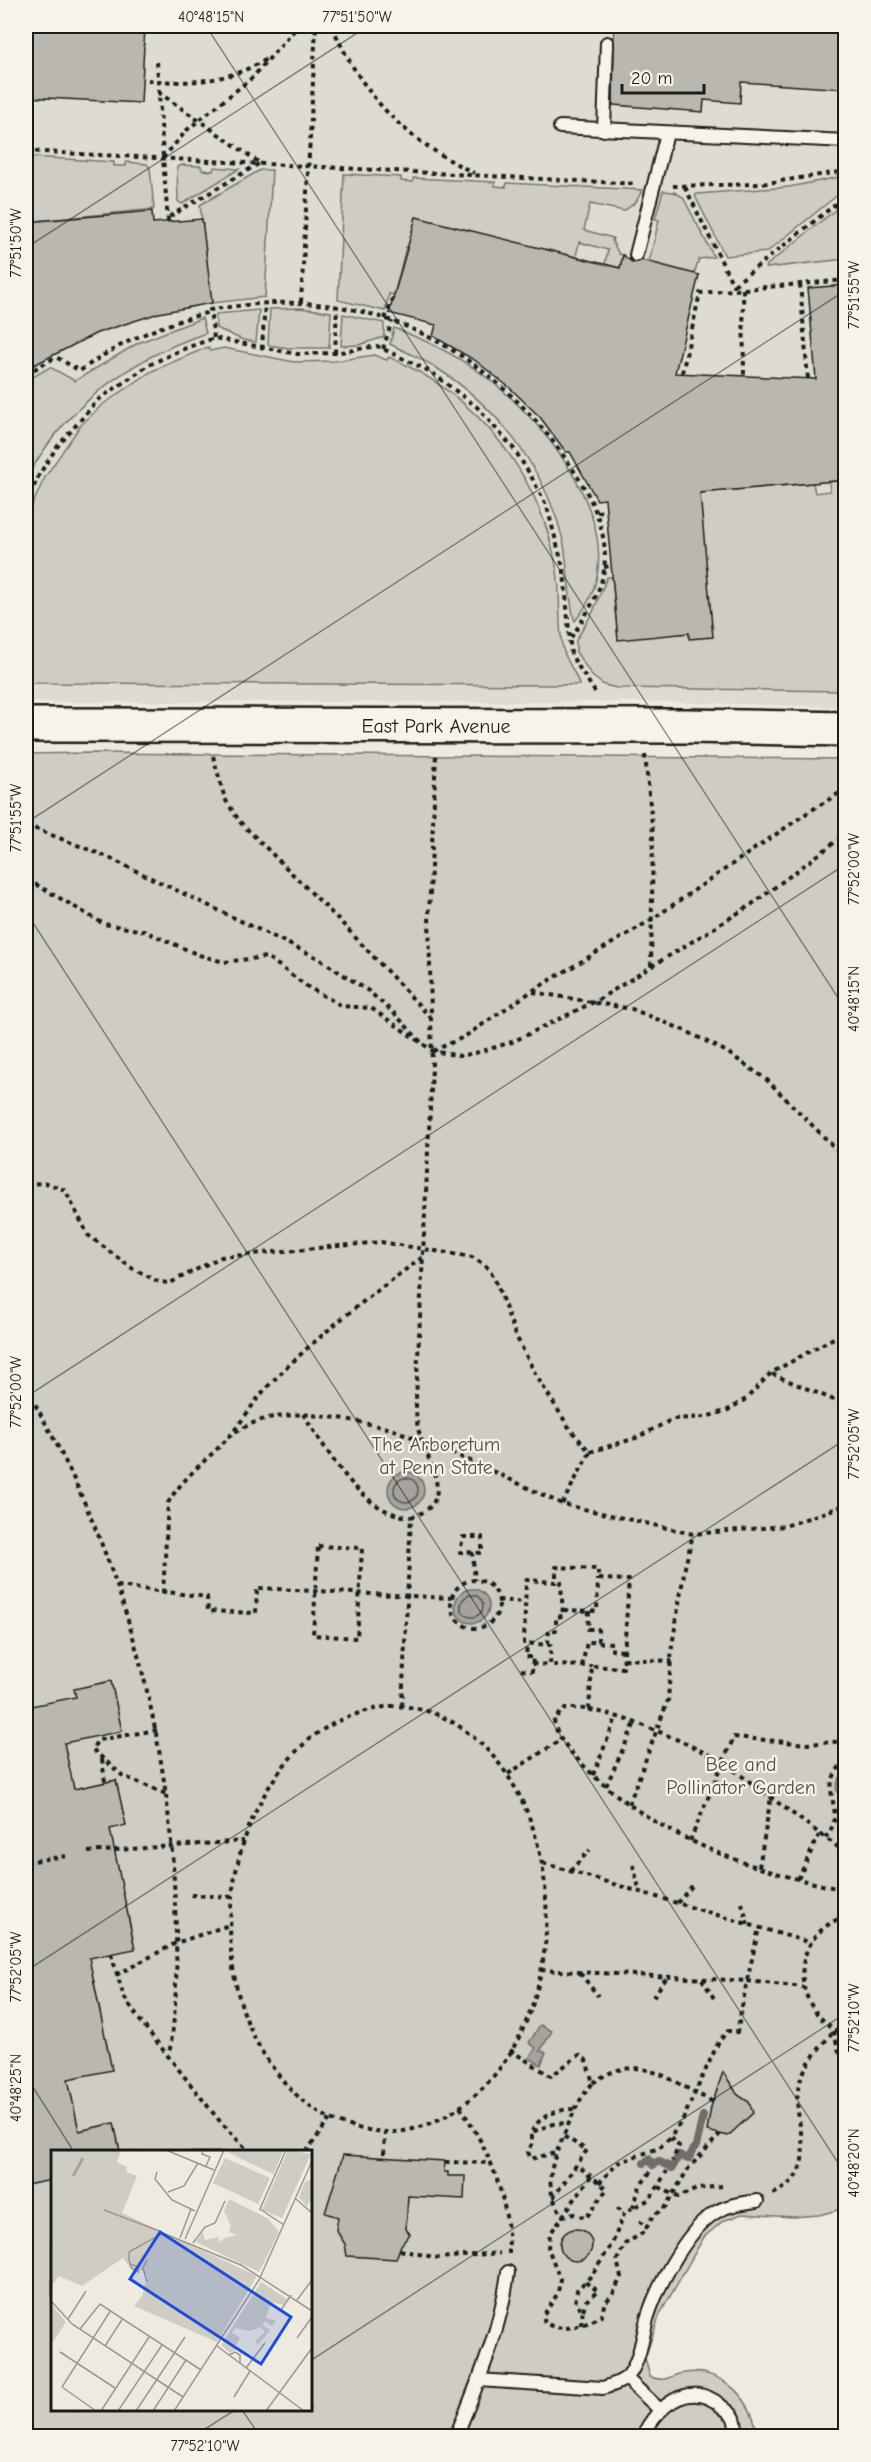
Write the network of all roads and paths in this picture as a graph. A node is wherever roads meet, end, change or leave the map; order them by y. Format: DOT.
graph roads {
  1 [pos="298,26"];
  2 [pos="316,26"];
  3 [pos="332,26"];
  4 [pos="607,43"];
  5 [pos="274,54"];
  6 [pos="157,62"];
  7 [pos="148,80"];
  8 [pos="158,81"];
  9 [pos="158,92"];
  10 [pos="200,121"];
  11 [pos="560,127"];
  12 [pos="604,129"];
  13 [pos="667,133"];
  14 [pos="846,141"];
  15 [pos="26,151"];
  16 [pos="163,158"];
  17 [pos="260,163"];
  18 [pos="308,166"];
  19 [pos="846,171"];
  20 [pos="477,175"];
  21 [pos="644,184"];
  22 [pos="664,186"];
  23 [pos="685,186"];
  24 [pos="846,196"];
  25 [pos="636,255"];
  26 [pos="846,280"];
  27 [pos="800,284"];
  28 [pos="735,288"];
  29 [pos="743,289"];
  30 [pos="393,298"];
  31 [pos="265,302"];
  32 [pos="301,302"];
  33 [pos="338,306"];
  34 [pos="210,312"];
  35 [pos="386,319"];
  36 [pos="804,320"];
  37 [pos="811,320"];
  38 [pos="392,321"];
  39 [pos="686,326"];
  40 [pos="692,328"];
  41 [pos="214,338"];
  42 [pos="262,349"];
  43 [pos="383,349"];
  44 [pos="335,353"];
  45 [pos="26,374"];
  46 [pos="682,374"];
  47 [pos="744,376"];
  48 [pos="808,379"];
  49 [pos="27,494"];
  50 [pos="26,502"];
  51 [pos="606,511"];
  52 [pos="597,512"];
  53 [pos="611,566"];
  54 [pos="604,567"];
  55 [pos="568,643"];
  56 [pos="595,692"];
  57 [pos="26,725"];
  58 [pos="846,729"];
  59 [pos="436,751"];
  60 [pos="644,752"];
  61 [pos="213,753"];
  62 [pos="846,789"];
  63 [pos="26,825"];
  64 [pos="846,834"];
  65 [pos="26,884"];
  66 [pos="651,920"];
  67 [pos="651,966"];
  68 [pos="532,991"];
  69 [pos="596,1001"];
  70 [pos="432,1018"];
  71 [pos="427,1048"];
  72 [pos="433,1051"];
  73 [pos="846,1159"];
  74 [pos="26,1184"];
  75 [pos="424,1248"];
  76 [pos="425,1255"];
  77 [pos="846,1331"];
  78 [pos="771,1374"];
  79 [pos="26,1389"];
  80 [pos="846,1405"];
  81 [pos="303,1414"];
  82 [pos="228,1437"];
  83 [pos="424,1444"];
  84 [pos="590,1452"];
  85 [pos="562,1504"];
  86 [pos="846,1504"];
  87 [pos="411,1517"];
  88 [pos="693,1534"];
  89 [pos="472,1552"];
  90 [pos="598,1579"];
  91 [pos="475,1580"];
  92 [pos="556,1582"];
  93 [pos="117,1586"];
  94 [pos="315,1591"];
  95 [pos="162,1593"];
  96 [pos="360,1593"];
  97 [pos="408,1596"];
  98 [pos="451,1598"];
  99 [pos="498,1600"];
  100 [pos="525,1602"];
  101 [pos="564,1610"];
  102 [pos="589,1611"];
  103 [pos="598,1643"];
  104 [pos="527,1644"];
  105 [pos="548,1644"];
  106 [pos="624,1651"];
  107 [pos="624,1659"];
  108 [pos="672,1661"];
  109 [pos="532,1664"];
  110 [pos="550,1665"];
  111 [pos="582,1666"];
  112 [pos="592,1666"];
  113 [pos="521,1670"];
  114 [pos="402,1706"];
  115 [pos="589,1710"];
  116 [pos="616,1718"];
  117 [pos="635,1723"];
  118 [pos="157,1731"];
  119 [pos="657,1731"];
  120 [pos="846,1734"];
  121 [pos="562,1739"];
  122 [pos="843,1741"];
  123 [pos="102,1758"];
  124 [pos="845,1760"];
  125 [pos="723,1762"];
  126 [pos="508,1774"];
  127 [pos="593,1775"];
  128 [pos="105,1782"];
  129 [pos="606,1786"];
  130 [pos="166,1794"];
  131 [pos="771,1797"];
  132 [pos="629,1804"];
  133 [pos="819,1834"];
  134 [pos="825,1838"];
  135 [pos="690,1840"];
  136 [pos="244,1841"];
  137 [pos="173,1845"];
  138 [pos="590,1850"];
  139 [pos="88,1852"];
  140 [pos="846,1853"];
  141 [pos="67,1856"];
  142 [pos="26,1862"];
  143 [pos="542,1863"];
  144 [pos="633,1865"];
  145 [pos="759,1867"];
  146 [pos="570,1871"];
  147 [pos="798,1879"];
  148 [pos="692,1886"];
  149 [pos="846,1890"];
  150 [pos="640,1893"];
  151 [pos="191,1895"];
  152 [pos="232,1897"];
  153 [pos="742,1903"];
  154 [pos="677,1904"];
  155 [pos="846,1916"];
  156 [pos="232,1924"];
  157 [pos="748,1924"];
  158 [pos="759,1928"];
  159 [pos="176,1943"];
  160 [pos="811,1943"];
  161 [pos="111,1954"];
  162 [pos="541,1970"];
  163 [pos="580,1972"];
  164 [pos="116,1975"];
  165 [pos="667,1977"];
  166 [pos="702,1979"];
  167 [pos="747,1981"];
  168 [pos="803,1987"];
  169 [pos="598,1996"];
  170 [pos="653,1997"];
  171 [pos="715,2000"];
  172 [pos="834,2030"];
  173 [pos="846,2035"];
  174 [pos="510,2050"];
  175 [pos="168,2055"];
  176 [pos="846,2063"];
  177 [pos="593,2083"];
  178 [pos="694,2093"];
  179 [pos="714,2102"];
  180 [pos="460,2107"];
  181 [pos="575,2109"];
  182 [pos="330,2119"];
  183 [pos="569,2123"];
  184 [pos="385,2132"];
  185 [pos="532,2132"];
  186 [pos="720,2134"];
  187 [pos="563,2136"];
  188 [pos="670,2138"];
  189 [pos="248,2150"];
  190 [pos="307,2150"];
  191 [pos="555,2153"];
  192 [pos="384,2154"];
  193 [pos="672,2161"];
  194 [pos="445,2162"];
  195 [pos="492,2163"];
  196 [pos="577,2165"];
  197 [pos="652,2170"];
  198 [pos="667,2171"];
  199 [pos="591,2176"];
  200 [pos="599,2183"];
  201 [pos="659,2187"];
  202 [pos="673,2194"];
  203 [pos="553,2198"];
  204 [pos="757,2201"];
  205 [pos="738,2203"];
  206 [pos="617,2208"];
  207 [pos="632,2209"];
  208 [pos="625,2212"];
  209 [pos="563,2216"];
  210 [pos="639,2221"];
  211 [pos="647,2228"];
  212 [pos="612,2244"];
  213 [pos="400,2250"];
  214 [pos="621,2250"];
  215 [pos="509,2252"];
  216 [pos="508,2272"];
  217 [pos="585,2282"];
  218 [pos="575,2297"];
  219 [pos="586,2301"];
  220 [pos="583,2310"];
  221 [pos="581,2325"];
  222 [pos="626,2378"];
  223 [pos="478,2380"];
  224 [pos="659,2409"];
  225 [pos="459,2429"];
  226 [pos="643,2436"];
  227 [pos="737,2436"];
  1 -- 5 [label="path"];
  2 -- 18 [label="path"];
  3 -- 20 [label="path"];
  4 -- 12 [label="lane"];
  5 -- 8 [label="path"];
  5 -- 10 [label="path"];
  6 -- 8 [label="path"];
  7 -- 8 [label="path"];
  8 -- 9 [label="path"];
  9 -- 10 [label="path"];
  9 -- 16 [label="path"];
  10 -- 16 [label="path"];
  10 -- 17 [label="path"];
  11 -- 12 [label="lane"];
  12 -- 13 [label="lane"];
  13 -- 14 [label="lane"];
  13 -- 25 [label="lane"];
  15 -- 16 [label="path"];
  16 -- 17 [label="path"];
  16 -- 17 [label="path"];
  17 -- 18 [label="path"];
  18 -- 20 [label="path"];
  18 -- 32 [label="path"];
  19 -- 23 [label="path"];
  20 -- 21 [label="path"];
  22 -- 23 [label="path"];
  23 -- 28 [label="path"];
  24 -- 28 [label="path"];
  26 -- 27 [label="path"];
  27 -- 29 [label="path"];
  27 -- 36 [label="path"];
  28 -- 29 [label="path"];
  28 -- 40 [label="path"];
  29 -- 47 [label="path"];
  30 -- 35 [label="path"];
  31 -- 32 [label="path"];
  31 -- 34 [label="path"];
  31 -- 42 [label="path"];
  32 -- 33 [label="path"];
  33 -- 35 [label="path"];
  33 -- 44 [label="path"];
  34 -- 41 [label="path"];
  34 -- 45 [label="path"];
  35 -- 38 [label="path"];
  36 -- 37 [label="path"];
  36 -- 48 [label="path"];
  38 -- 43 [label="path"];
  38 -- 52 [label="path"];
  39 -- 40 [label="path"];
  40 -- 46 [label="path"];
  41 -- 42 [label="path"];
  41 -- 49 [label="path"];
  42 -- 44 [label="path"];
  43 -- 44 [label="path"];
  43 -- 55 [label="path"];
  49 -- 50 [label="path"];
  51 -- 52 [label="path"];
  52 -- 54 [label="path"];
  53 -- 54 [label="path"];
  54 -- 55 [label="path"];
  55 -- 56 [label="path"];
  57 -- 58 [label="main road, East Park Avenue"];
  59 -- 70 [label="path"];
  60 -- 66 [label="path"];
  61 -- 70 [label="path"];
  62 -- 66 [label="path"];
  63 -- 71 [label="path"];
  64 -- 67 [label="path"];
  65 -- 71 [label="path"];
  66 -- 67 [label="path"];
  66 -- 68 [label="path"];
  67 -- 69 [label="path"];
  68 -- 69 [label="path"];
  68 -- 72 [label="path"];
  69 -- 72 [label="path"];
  69 -- 73 [label="path"];
  70 -- 72 [label="path"];
  71 -- 72 [label="path"];
  72 -- 75 [label="path"];
  74 -- 75 [label="path"];
  75 -- 76 [label="path"];
  75 -- 84 [label="path"];
  76 -- 82 [label="path"];
  76 -- 83 [label="path"];
  77 -- 78 [label="path"];
  78 -- 80 [label="path"];
  78 -- 84 [label="path"];
  79 -- 93 [label="path"];
  81 -- 82 [label="path"];
  81 -- 83 [label="path"];
  81 -- 87 [label="path"];
  82 -- 95 [label="path"];
  83 -- 85 [label="path"];
  83 -- 87 [label="path"];
  84 -- 85 [label="path"];
  85 -- 88 [label="path"];
  86 -- 88 [label="path"];
  87 -- 97 [label="path"];
  88 -- 108 [label="path"];
  89 -- 89 [label="path"];
  89 -- 91 [label="path"];
  90 -- 92 [label="path"];
  90 -- 102 [label="path"];
  90 -- 106 [label="path"];
  91 -- 98 [label="path"];
  91 -- 99 [label="path"];
  92 -- 100 [label="path"];
  92 -- 101 [label="path"];
  93 -- 95 [label="path"];
  93 -- 118 [label="path"];
  94 -- 95 [label="path"];
  94 -- 96 [label="path"];
  94 -- 96 [label="path"];
  94 -- 96 [label="path"];
  96 -- 97 [label="path"];
  97 -- 98 [label="path"];
  97 -- 114 [label="path"];
  98 -- 99 [label="path"];
  99 -- 100 [label="path"];
  100 -- 104 [label="path"];
  101 -- 102 [label="path"];
  101 -- 105 [label="path"];
  102 -- 103 [label="path"];
  103 -- 106 [label="path"];
  103 -- 111 [label="path"];
  104 -- 105 [label="path"];
  104 -- 109 [label="path"];
  105 -- 110 [label="path"];
  106 -- 107 [label="path"];
  107 -- 108 [label="path"];
  107 -- 112 [label="path"];
  108 -- 119 [label="path"];
  109 -- 110 [label="path"];
  109 -- 113 [label="path"];
  110 -- 111 [label="path"];
  111 -- 112 [label="path"];
  112 -- 115 [label="path"];
  114 -- 126 [label="path"];
  114 -- 136 [label="path"];
  115 -- 116 [label="path"];
  115 -- 121 [label="path"];
  116 -- 117 [label="path"];
  116 -- 127 [label="path"];
  117 -- 119 [label="path"];
  117 -- 129 [label="path"];
  118 -- 123 [label="path"];
  118 -- 130 [label="path"];
  119 -- 125 [label="path"];
  119 -- 132 [label="path"];
  120 -- 122 [label="path"];
  121 -- 126 [label="path"];
  121 -- 127 [label="path"];
  122 -- 125 [label="path"];
  123 -- 128 [label="path"];
  123 -- 130 [label="path"];
  124 -- 134 [label="path"];
  125 -- 131 [label="path"];
  125 -- 135 [label="path"];
  126 -- 143 [label="path"];
  127 -- 129 [label="path"];
  129 -- 132 [label="path"];
  130 -- 137 [label="path"];
  131 -- 133 [label="path"];
  131 -- 145 [label="path"];
  132 -- 135 [label="path"];
  133 -- 134 [label="path"];
  133 -- 147 [label="path"];
  134 -- 140 [label="path"];
  135 -- 145 [label="path"];
  136 -- 137 [label="path"];
  136 -- 152 [label="path"];
  137 -- 139 [label="path"];
  137 -- 159 [label="path"];
  138 -- 146 [label="path"];
  141 -- 142 [label="path"];
  143 -- 146 [label="path"];
  143 -- 162 [label="path"];
  144 -- 150 [label="path"];
  145 -- 147 [label="path"];
  146 -- 150 [label="path"];
  147 -- 149 [label="path"];
  148 -- 154 [label="path"];
  150 -- 154 [label="path"];
  151 -- 152 [label="path"];
  152 -- 156 [label="path"];
  153 -- 157 [label="path"];
  154 -- 157 [label="path"];
  155 -- 160 [label="path"];
  156 -- 159 [label="path"];
  156 -- 182 [label="path"];
  157 -- 158 [label="path"];
  158 -- 160 [label="path"];
  158 -- 167 [label="path"];
  159 -- 164 [label="path"];
  159 -- 175 [label="path"];
  160 -- 168 [label="path"];
  161 -- 164 [label="path"];
  162 -- 163 [label="path"];
  162 -- 174 [label="path"];
  163 -- 165 [label="path"];
  163 -- 169 [label="path"];
  164 -- 175 [label="path"];
  165 -- 166 [label="path"];
  165 -- 170 [label="path"];
  166 -- 167 [label="path"];
  166 -- 171 [label="path"];
  167 -- 168 [label="path"];
  167 -- 178 [label="path"];
  168 -- 172 [label="path"];
  172 -- 173 [label="path"];
  172 -- 176 [label="path"];
  172 -- 204 [label="path"];
  174 -- 177 [label="path"];
  174 -- 180 [label="path"];
  175 -- 189 [label="path"];
  177 -- 178 [label="path"];
  177 -- 181 [label="path"];
  178 -- 179 [label="path"];
  178 -- 188 [label="path"];
  180 -- 184 [label="path"];
  180 -- 195 [label="path"];
  181 -- 183 [label="path"];
  181 -- 185 [label="path"];
  182 -- 184 [label="path"];
  182 -- 190 [label="path"];
  183 -- 185 [label="path"];
  183 -- 187 [label="path"];
  184 -- 192 [label="path"];
  185 -- 191 [label="path"];
  186 -- 202 [label="path"];
  187 -- 191 [label="path"];
  187 -- 196 [label="path"];
  188 -- 193 [label="path"];
  188 -- 200 [label="path"];
  191 -- 203 [label="path"];
  194 -- 195 [label="path"];
  195 -- 215 [label="path"];
  196 -- 199 [label="path"];
  196 -- 203 [label="path"];
  197 -- 207 [label="path"];
  198 -- 201 [label="path"];
  199 -- 200 [label="path"];
  199 -- 209 [label="path"];
  200 -- 209 [label="path"];
  201 -- 202 [label="path"];
  201 -- 207 [label="path"];
  202 -- 205 [label="path"];
  202 -- 211 [label="path"];
  203 -- 209 [label="path"];
  204 -- 205 [label="lane"];
  205 -- 222 [label="lane"];
  206 -- 208 [label="path"];
  207 -- 208 [label="path"];
  208 -- 212 [label="path"];
  209 -- 221 [label="path"];
  210 -- 211 [label="path"];
  211 -- 214 [label="path"];
  212 -- 214 [label="path"];
  212 -- 217 [label="path"];
  213 -- 215 [label="path"];
  214 -- 221 [label="path"];
  215 -- 216 [label="path"];
  216 -- 223 [label="lane"];
  217 -- 218 [label="path"];
  217 -- 219 [label="path"];
  218 -- 219 [label="path"];
  218 -- 220 [label="path"];
  219 -- 220 [label="path"];
  220 -- 221 [label="path"];
  222 -- 223 [label="lane"];
  222 -- 224 [label="lane"];
  223 -- 225 [label="lane"];
  224 -- 226 [label="lane"];
  224 -- 227 [label="lane"];
}
